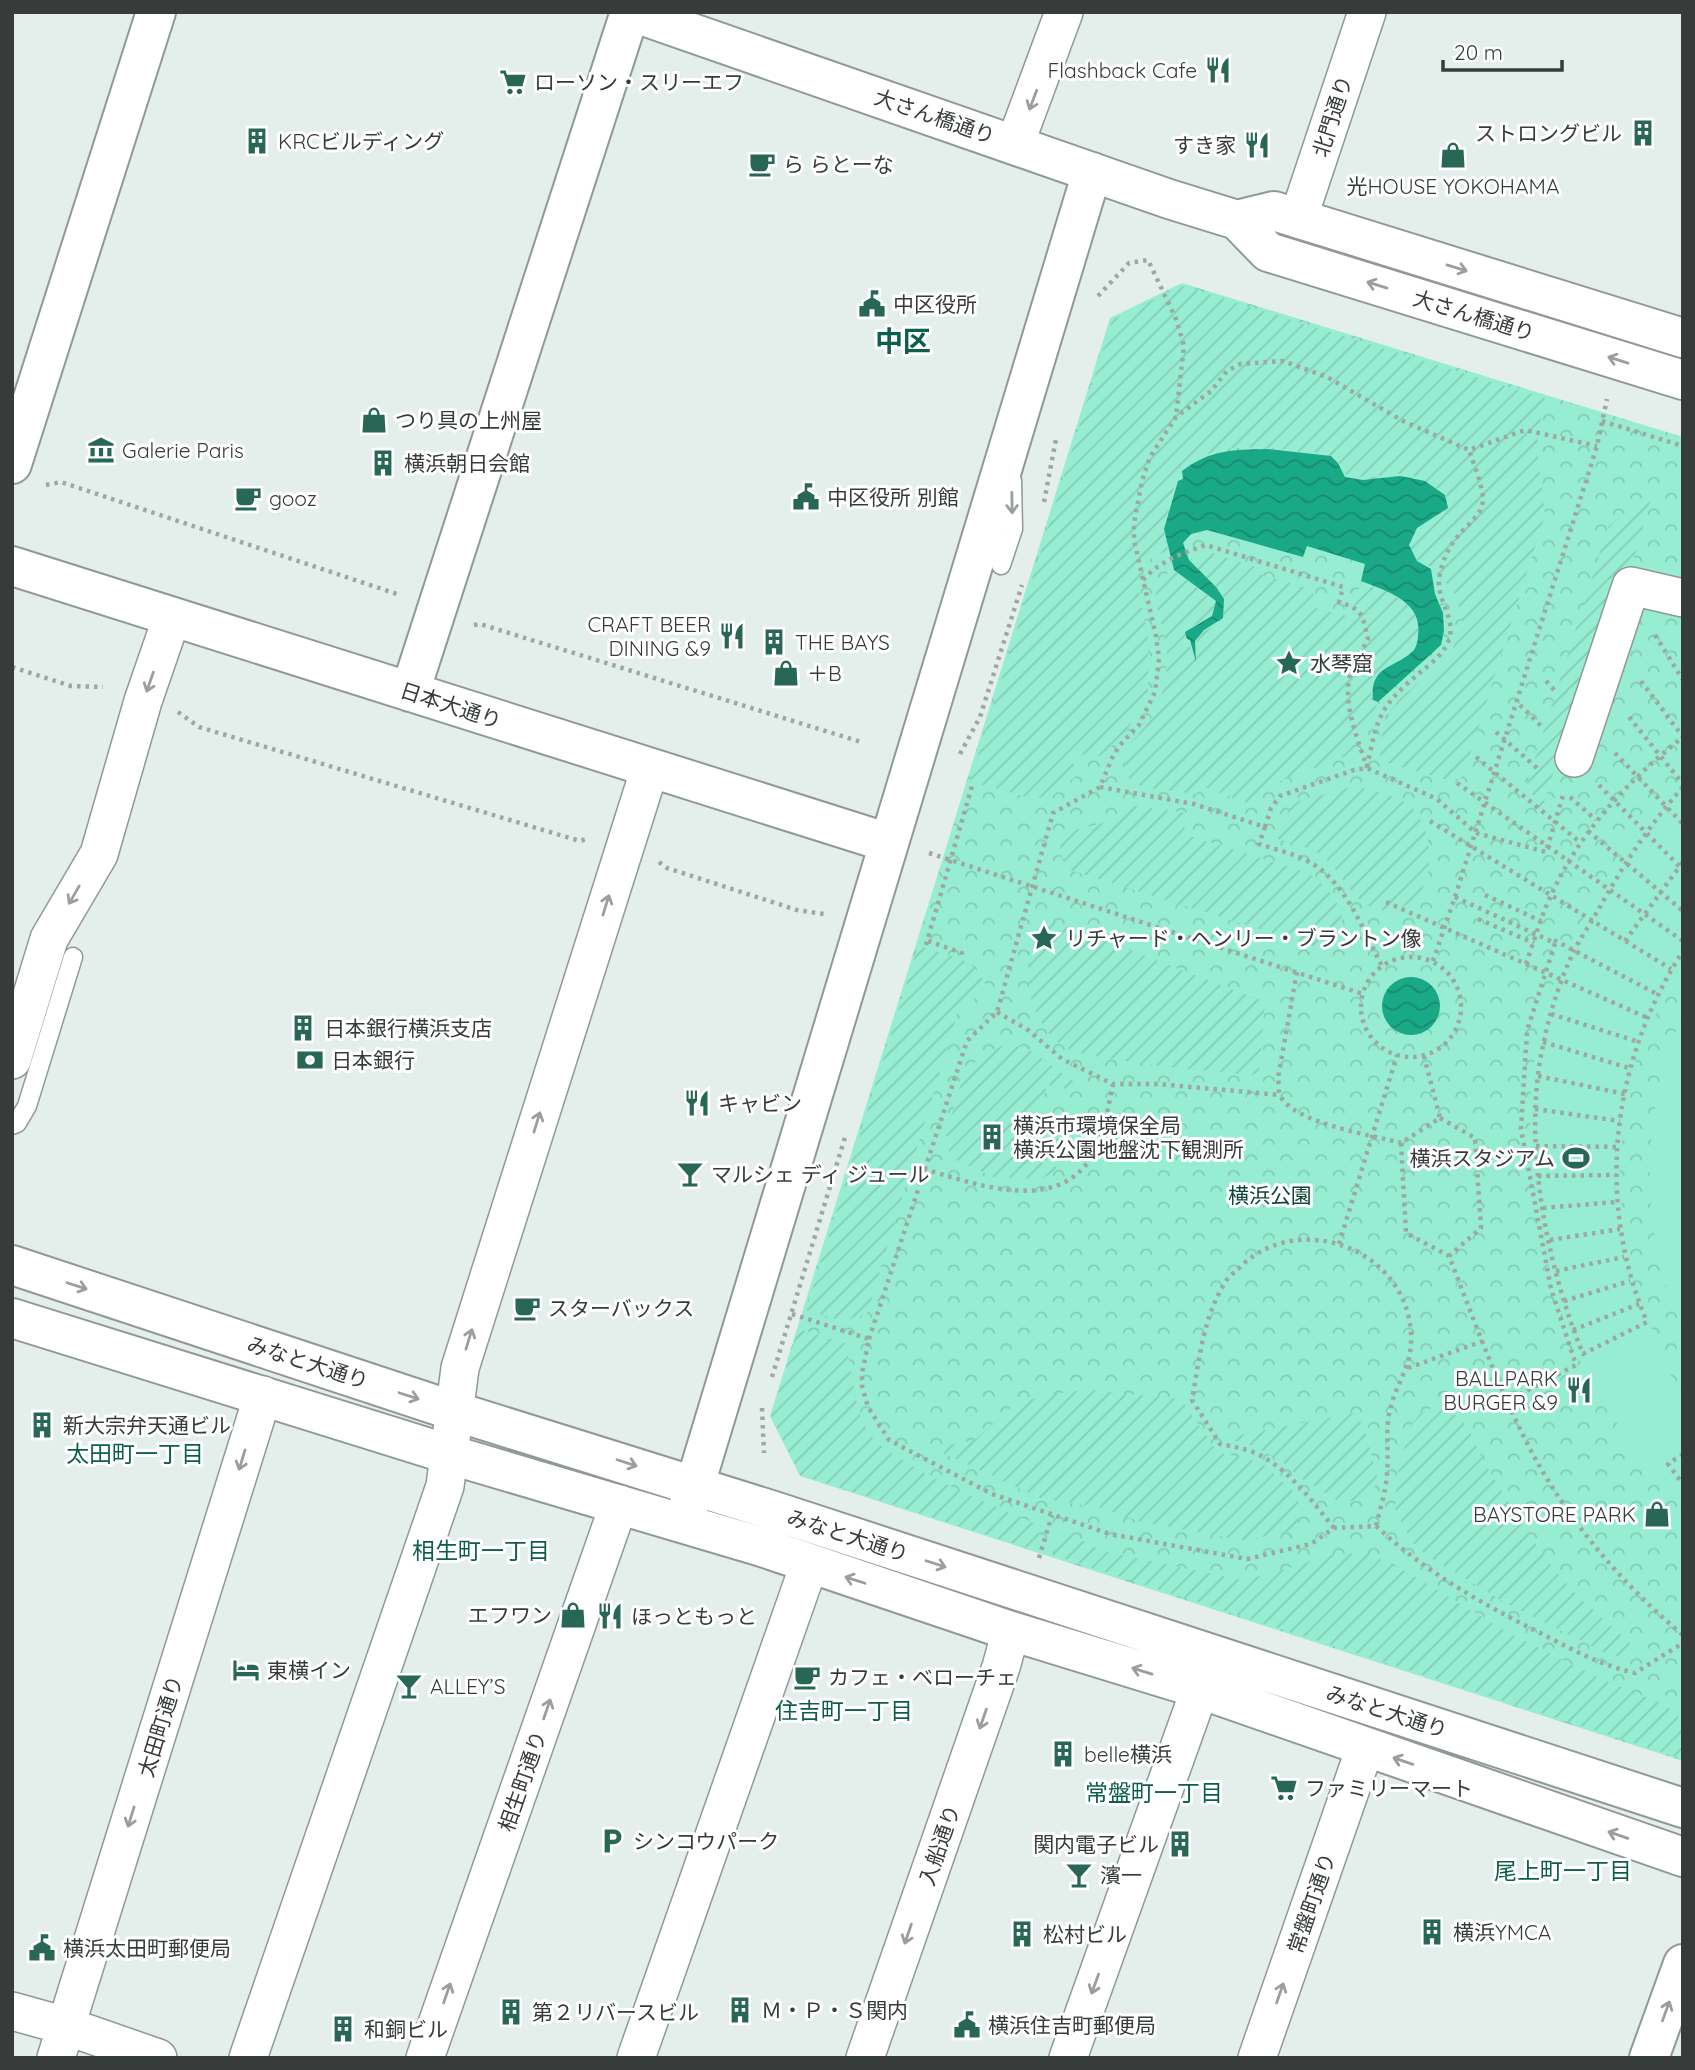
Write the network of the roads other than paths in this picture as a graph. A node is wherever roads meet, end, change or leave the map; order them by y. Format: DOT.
graph roads {
  1 [pos="156,12"];
  2 [pos="631,12"];
  3 [pos="1064,12"];
  4 [pos="1367,12"];
  5 [pos="1015,144"];
  6 [pos="1092,172"];
  7 [pos="1298,219"];
  8 [pos="1237,220"];
  9 [pos="1683,338"];
  10 [pos="1683,380"];
  11 [pos="1012,438"];
  12 [pos="24,476"];
  13 [pos="1001,565"];
  14 [pos="12,566"];
  15 [pos="1683,597"];
  16 [pos="172,617"];
  17 [pos="411,692"];
  18 [pos="1574,758"];
  19 [pos="650,768"];
  20 [pos="889,843"];
  21 [pos="73,957"];
  22 [pos="12,1060"];
  23 [pos="12,1125"];
  24 [pos="12,1265"];
  25 [pos="12,1318"];
  26 [pos="263,1395"];
  27 [pos="454,1411"];
  28 [pos="448,1454"];
  29 [pos="695,1485"];
  30 [pos="619,1504"];
  31 [pos="683,1523"];
  32 [pos="809,1565"];
  33 [pos="1011,1631"];
  34 [pos="1200,1689"];
  35 [pos="1365,1748"];
  36 [pos="1683,1808"];
  37 [pos="1683,1857"];
  38 [pos="1683,1964"];
  39 [pos="12,2011"];
  40 [pos="61,2042"];
  41 [pos="158,2058"];
  42 [pos="248,2058"];
  43 [pos="425,2058"];
  44 [pos="636,2058"];
  45 [pos="865,2058"];
  46 [pos="1069,2058"];
  47 [pos="1257,2058"];
  48 [pos="1649,2058"];
  1 -- 12 [label="street"];
  2 -- 5 [label="street, 大さん橋通り"];
  2 -- 17 [label="street"];
  3 -- 5 [label="street, one-way"];
  4 -- 7 [label="street, 北門通り"];
  5 -- 6 [label="street, 大さん橋通り"];
  6 -- 8 [label="street, 大さん橋通り"];
  6 -- 11 [label="street"];
  7 -- 8 [label="street, 大さん橋通り"];
  7 -- 9 [label="street, 大さん橋通り, one-way"];
  10 -- 8 [label="street, 大さん橋通り, one-way"];
  11 -- 13 [label="lane, one-way"];
  11 -- 20 [label="street"];
  14 -- 16 [label="street, 日本大通り"];
  15 -- 18 [label="street"];
  16 -- 17 [label="street, 日本大通り"];
  16 -- 22 [label="street, one-way"];
  17 -- 19 [label="street, 日本大通り"];
  19 -- 20 [label="street, 日本大通り"];
  27 -- 19 [label="street, one-way"];
  20 -- 29 [label="street"];
  21 -- 23 [label="lane"];
  24 -- 27 [label="street, みなと大通り, one-way"];
  25 -- 26 [label="street, みなと大通り"];
  26 -- 28 [label="street, みなと大通り"];
  26 -- 40 [label="street, 太田町通り, one-way"];
  27 -- 28 [label="street"];
  27 -- 29 [label="street, みなと大通り, one-way"];
  28 -- 30 [label="street, みなと大通り"];
  28 -- 42 [label="street"];
  29 -- 31 [label="street"];
  29 -- 36 [label="street, みなと大通り, one-way"];
  30 -- 31 [label="street, みなと大通り"];
  43 -- 30 [label="street, 相生町通り, one-way"];
  31 -- 32 [label="street, みなと大通り"];
  33 -- 32 [label="street, みなと大通り, one-way"];
  32 -- 44 [label="street"];
  34 -- 33 [label="street, みなと大通り, one-way"];
  33 -- 45 [label="street, 入船通り, one-way"];
  34 -- 35 [label="street, みなと大通り"];
  34 -- 46 [label="street, one-way"];
  37 -- 35 [label="street, みなと大通り, one-way"];
  47 -- 35 [label="street, 常盤町通り, one-way"];
  48 -- 38 [label="street, one-way"];
  39 -- 40 [label="street"];
  40 -- 41 [label="street"];
}
